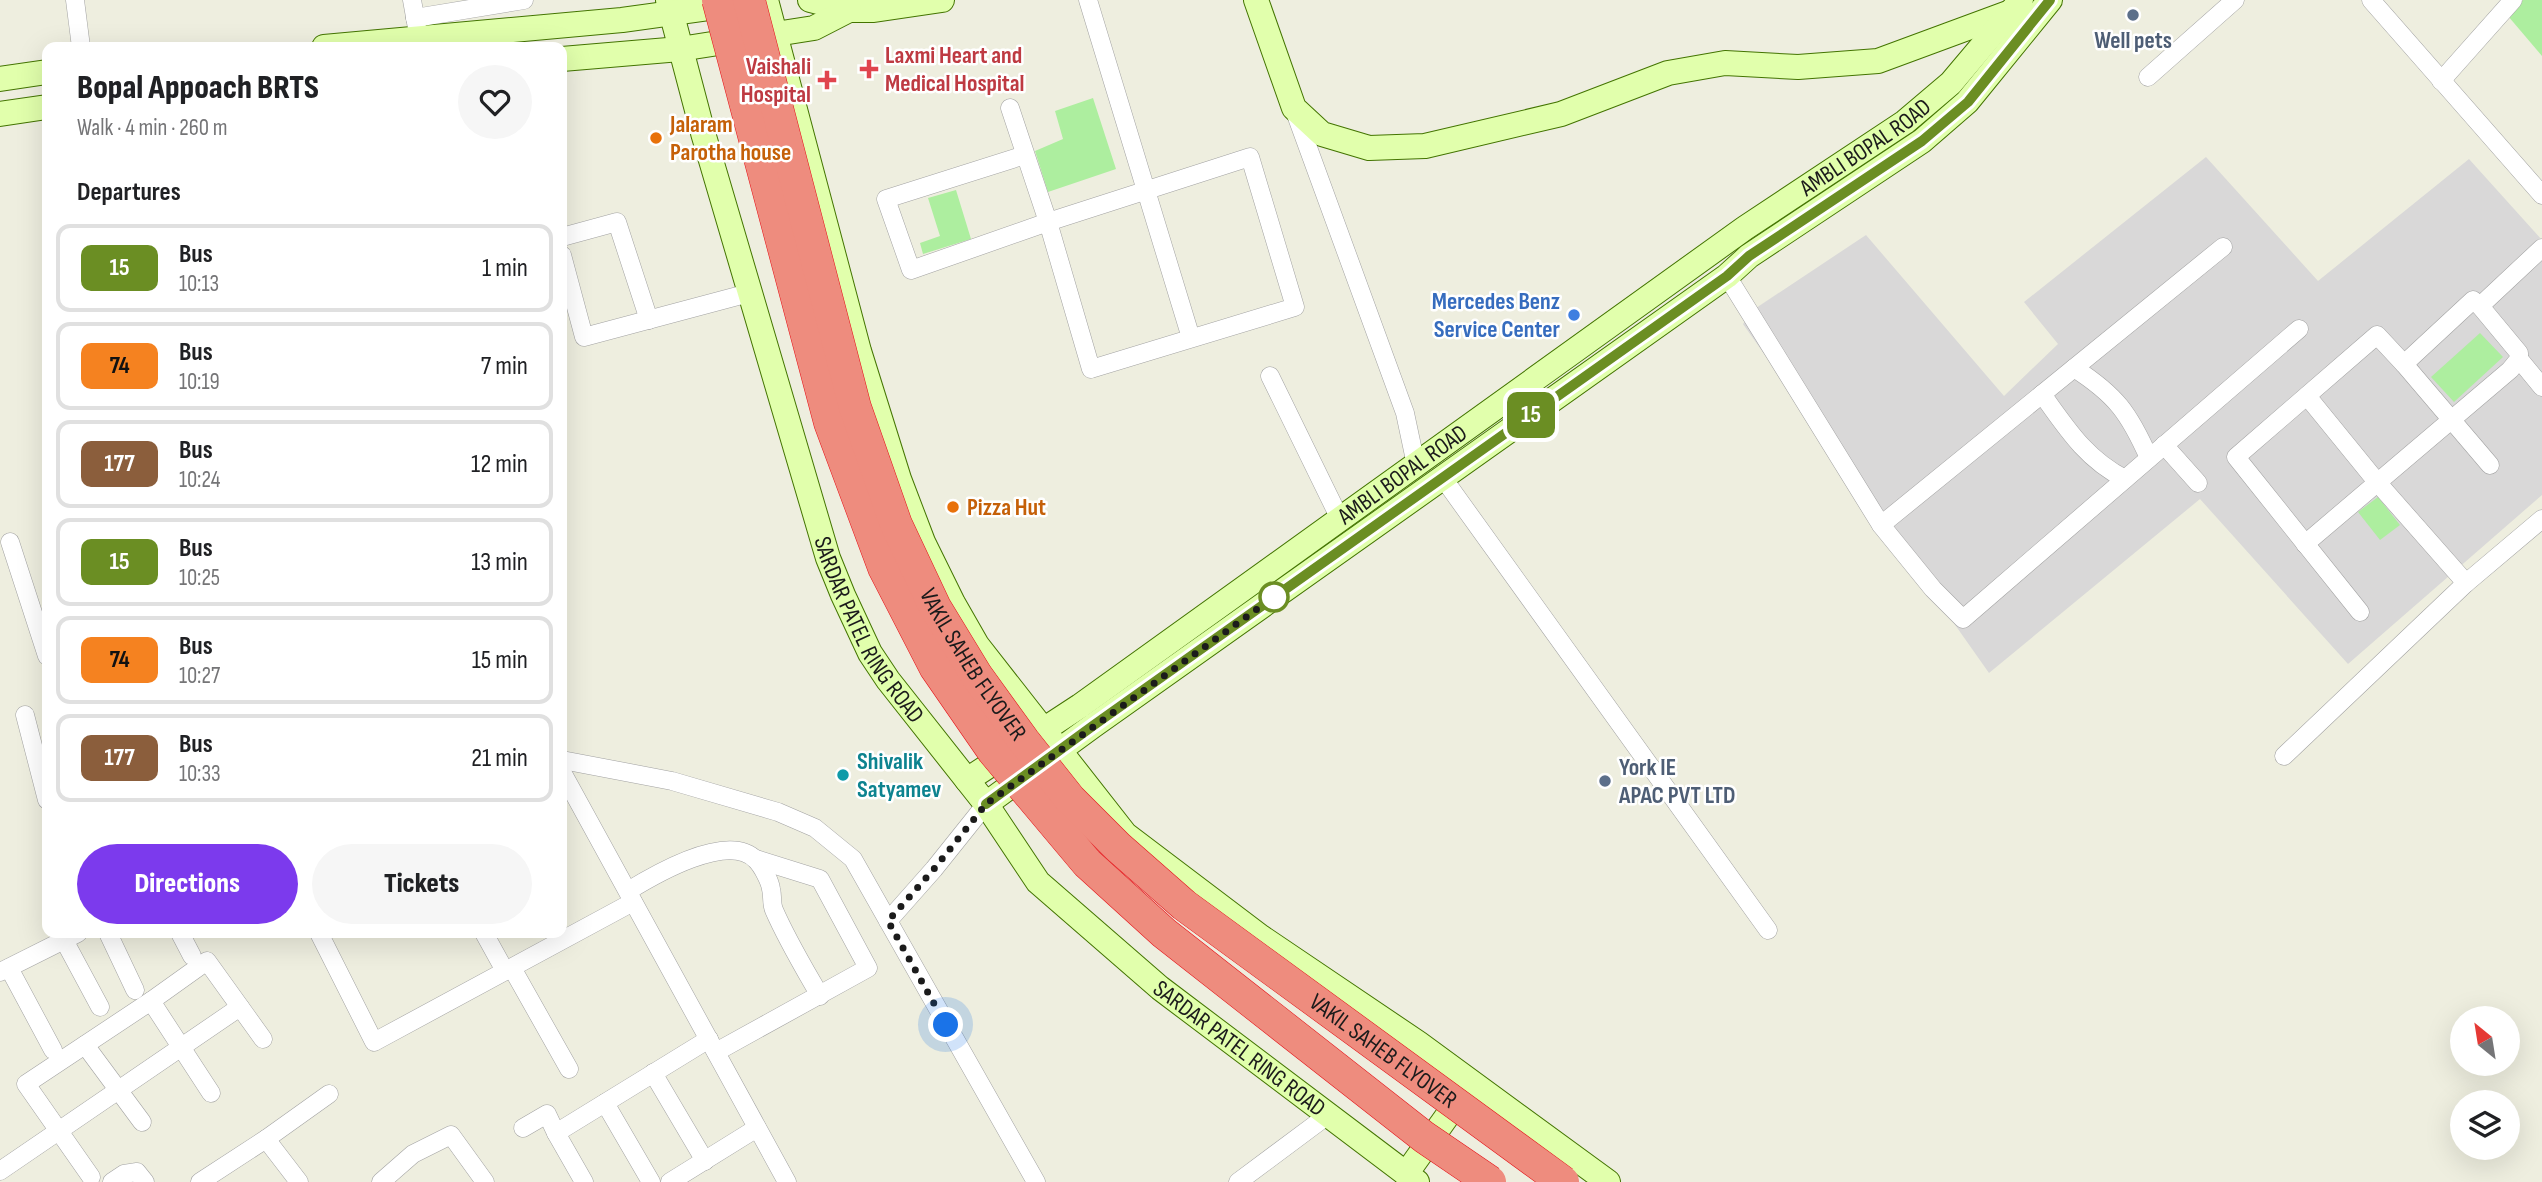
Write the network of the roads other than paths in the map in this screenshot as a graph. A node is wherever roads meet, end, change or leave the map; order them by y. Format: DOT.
graph roads {
  1 [pos="75,0"];
  2 [pos="523,0"];
  3 [pos="718,0"];
  4 [pos="749,0"];
  5 [pos="766,0"];
  6 [pos="773,0"];
  7 [pos="810,0"];
  8 [pos="942,0"];
  9 [pos="1088,0"];
  10 [pos="1256,0"];
  11 [pos="2050,0"];
  12 [pos="2235,0"];
  13 [pos="2371,0"];
  14 [pos="2513,0"];
  15 [pos="669,6"];
  16 [pos="2016,6"];
  17 [pos="849,10"];
  18 [pos="415,19"];
  19 [pos="774,33"];
  20 [pos="80,42"];
  21 [pos="340,42"];
  22 [pos="680,49"];
  23 [pos="567,58"];
  24 [pos="42,73"];
  25 [pos="2148,77"];
  26 [pos="0,79"];
  27 [pos="2441,81"];
  28 [pos="42,108"];
  29 [pos="1010,108"];
  30 [pos="1294,108"];
  31 [pos="0,114"];
  32 [pos="1025,155"];
  33 [pos="1146,191"];
  34 [pos="2542,195"];
  35 [pos="1048,222"];
  36 [pos="567,236"];
  37 [pos="2223,247"];
  38 [pos="2542,248"];
  39 [pos="1727,276"];
  40 [pos="749,293"];
  41 [pos="2480,306"];
  42 [pos="569,312"];
  43 [pos="649,320"];
  44 [pos="2299,329"];
  45 [pos="1191,338"];
  46 [pos="2519,359"];
  47 [pos="2403,364"];
  48 [pos="2074,368"];
  49 [pos="1270,376"];
  50 [pos="2542,387"];
  51 [pos="2042,394"];
  52 [pos="2307,396"];
  53 [pos="2452,418"];
  54 [pos="2164,445"];
  55 [pos="2149,458"];
  56 [pos="1416,465"];
  57 [pos="2490,465"];
  58 [pos="1443,478"];
  59 [pos="2125,479"];
  60 [pos="2377,482"];
  61 [pos="2198,483"];
  62 [pos="1340,519"];
  63 [pos="2542,519"];
  64 [pos="1881,525"];
  65 [pos="10,542"];
  66 [pos="2305,544"];
  67 [pos="2466,583"];
  68 [pos="2360,612"];
  69 [pos="42,641"];
  70 [pos="25,715"];
  71 [pos="1044,730"];
  72 [pos="1058,751"];
  73 [pos="2284,756"];
  74 [pos="567,761"];
  75 [pos="967,780"];
  76 [pos="42,781"];
  77 [pos="567,781"];
  78 [pos="986,804"];
  79 [pos="755,859"];
  80 [pos="630,897"];
  81 [pos="888,921"];
  82 [pos="1769,930"];
  83 [pos="567,932"];
  84 [pos="67,938"];
  85 [pos="72,938"];
  86 [pos="110,938"];
  87 [pos="183,938"];
  88 [pos="322,938"];
  89 [pos="487,938"];
  90 [pos="557,938"];
  91 [pos="192,956"];
  92 [pos="509,969"];
  93 [pos="4,970"];
  94 [pos="135,990"];
  95 [pos="820,996"];
  96 [pos="151,1001"];
  97 [pos="100,1007"];
  98 [pos="240,1007"];
  99 [pos="263,1039"];
  100 [pos="85,1045"];
  101 [pos="712,1046"];
  102 [pos="181,1048"];
  103 [pos="53,1050"];
  104 [pos="569,1069"];
  105 [pos="653,1073"];
  106 [pos="1471,1082"];
  107 [pos="118,1090"];
  108 [pos="211,1093"];
  109 [pos="329,1094"];
  110 [pos="605,1103"];
  111 [pos="1328,1115"];
  112 [pos="142,1122"];
  113 [pos="523,1128"];
  114 [pos="757,1128"];
  115 [pos="60,1131"];
  116 [pos="556,1133"];
  117 [pos="266,1139"];
  118 [pos="705,1161"];
  119 [pos="0,1171"];
  120 [pos="91,1177"];
  121 [pos="1412,1178"];
  122 [pos="112,1182"];
  123 [pos="145,1182"];
  124 [pos="200,1182"];
  125 [pos="299,1182"];
  126 [pos="381,1182"];
  127 [pos="485,1182"];
  128 [pos="584,1182"];
  129 [pos="651,1182"];
  130 [pos="670,1182"];
  131 [pos="787,1182"];
  132 [pos="1036,1182"];
  133 [pos="1238,1182"];
  134 [pos="1490,1182"];
  135 [pos="1563,1182"];
  136 [pos="1608,1182"];
  1 -- 20 [label="street"];
  2 -- 18 [label="street"];
  3 -- 134 [label="highway, VAKIL SAHEB FLYOVER, bridge"];
  4 -- 135 [label="highway, VAKIL SAHEB FLYOVER, bridge"];
  5 -- 6 [label="street"];
  5 -- 15 [label="street"];
  5 -- 19 [label="street"];
  7 -- 17 [label="street"];
  8 -- 17 [label="street"];
  9 -- 33 [label="street"];
  10 -- 30 [label="street"];
  11 -- 39 [label="street, AMBLI BOPAL ROAD"];
  12 -- 25 [label="street"];
  13 -- 27 [label="street"];
  14 -- 27 [label="street"];
  15 -- 18 [label="street"];
  15 -- 22 [label="street, SARDAR PATEL RING ROAD"];
  16 -- 30 [label="street"];
  16 -- 56 [label="street, AMBLI BOPAL ROAD"];
  17 -- 19 [label="street"];
  18 -- 21 [label="street"];
  19 -- 22 [label="street"];
  19 -- 71 [label="street"];
  22 -- 23 [label="street"];
  22 -- 40 [label="street, SARDAR PATEL RING ROAD"];
  24 -- 26 [label="street"];
  27 -- 34 [label="street"];
  28 -- 31 [label="street"];
  29 -- 32 [label="street"];
  30 -- 56 [label="street"];
  32 -- 35 [label="street"];
  32 -- 35 [label="street"];
  33 -- 35 [label="street"];
  33 -- 45 [label="street"];
  33 -- 45 [label="street"];
  35 -- 45 [label="street"];
  36 -- 43 [label="street"];
  37 -- 48 [label="street"];
  38 -- 41 [label="street"];
  39 -- 58 [label="street, AMBLI BOPAL ROAD"];
  39 -- 64 [label="street"];
  40 -- 43 [label="street"];
  40 -- 75 [label="street, SARDAR PATEL RING ROAD"];
  41 -- 46 [label="street"];
  41 -- 47 [label="street"];
  42 -- 43 [label="street"];
  44 -- 54 [label="street"];
  46 -- 50 [label="street"];
  46 -- 53 [label="street"];
  47 -- 52 [label="street"];
  47 -- 53 [label="street"];
  48 -- 51 [label="street"];
  48 -- 55 [label="street"];
  49 -- 62 [label="street"];
  51 -- 59 [label="street"];
  51 -- 64 [label="street"];
  52 -- 60 [label="street"];
  52 -- 66 [label="street"];
  53 -- 57 [label="street"];
  53 -- 60 [label="street"];
  54 -- 55 [label="street"];
  54 -- 61 [label="street"];
  55 -- 59 [label="street"];
  56 -- 62 [label="street, AMBLI BOPAL ROAD"];
  58 -- 72 [label="street, AMBLI BOPAL ROAD"];
  58 -- 82 [label="street"];
  59 -- 64 [label="street"];
  60 -- 66 [label="street"];
  60 -- 67 [label="street"];
  62 -- 71 [label="street, AMBLI BOPAL ROAD"];
  63 -- 67 [label="street"];
  65 -- 69 [label="street"];
  66 -- 68 [label="street"];
  67 -- 73 [label="street"];
  70 -- 76 [label="street"];
  71 -- 72 [label="street"];
  71 -- 75 [label="street, AMBLI BOPAL ROAD"];
  72 -- 78 [label="street, AMBLI BOPAL ROAD"];
  72 -- 106 [label="street"];
  74 -- 81 [label="street"];
  75 -- 78 [label="street, SARDAR PATEL RING ROAD"];
  77 -- 80 [label="street"];
  78 -- 81 [label="street"];
  78 -- 111 [label="street, SARDAR PATEL RING ROAD"];
  79 -- 80 [label="street"];
  79 -- 95 [label="street"];
  79 -- 95 [label="street"];
  80 -- 83 [label="street"];
  80 -- 101 [label="street"];
  81 -- 132 [label="street"];
  84 -- 93 [label="street"];
  85 -- 97 [label="street"];
  86 -- 94 [label="street"];
  87 -- 91 [label="street"];
  88 -- 92 [label="street"];
  89 -- 92 [label="street"];
  90 -- 92 [label="street"];
  92 -- 104 [label="street"];
  93 -- 103 [label="street"];
  95 -- 101 [label="street"];
  96 -- 98 [label="street"];
  96 -- 100 [label="street"];
  96 -- 102 [label="street"];
  98 -- 99 [label="street"];
  98 -- 102 [label="street"];
  100 -- 107 [label="street"];
  100 -- 115 [label="street"];
  101 -- 105 [label="street"];
  101 -- 114 [label="street"];
  102 -- 107 [label="street"];
  102 -- 108 [label="street"];
  105 -- 110 [label="street"];
  105 -- 118 [label="street"];
  106 -- 121 [label="street"];
  106 -- 136 [label="street"];
  107 -- 112 [label="street"];
  107 -- 115 [label="street"];
  109 -- 117 [label="street"];
  110 -- 116 [label="street"];
  110 -- 129 [label="street"];
  111 -- 121 [label="street, SARDAR PATEL RING ROAD"];
  111 -- 133 [label="street"];
  113 -- 116 [label="street"];
  114 -- 118 [label="street"];
  114 -- 131 [label="street"];
  115 -- 119 [label="street"];
  115 -- 120 [label="street"];
  116 -- 128 [label="street"];
  117 -- 124 [label="street"];
  117 -- 125 [label="street"];
  118 -- 130 [label="street"];
  122 -- 123 [label="street"];
  126 -- 127 [label="street"];
}
